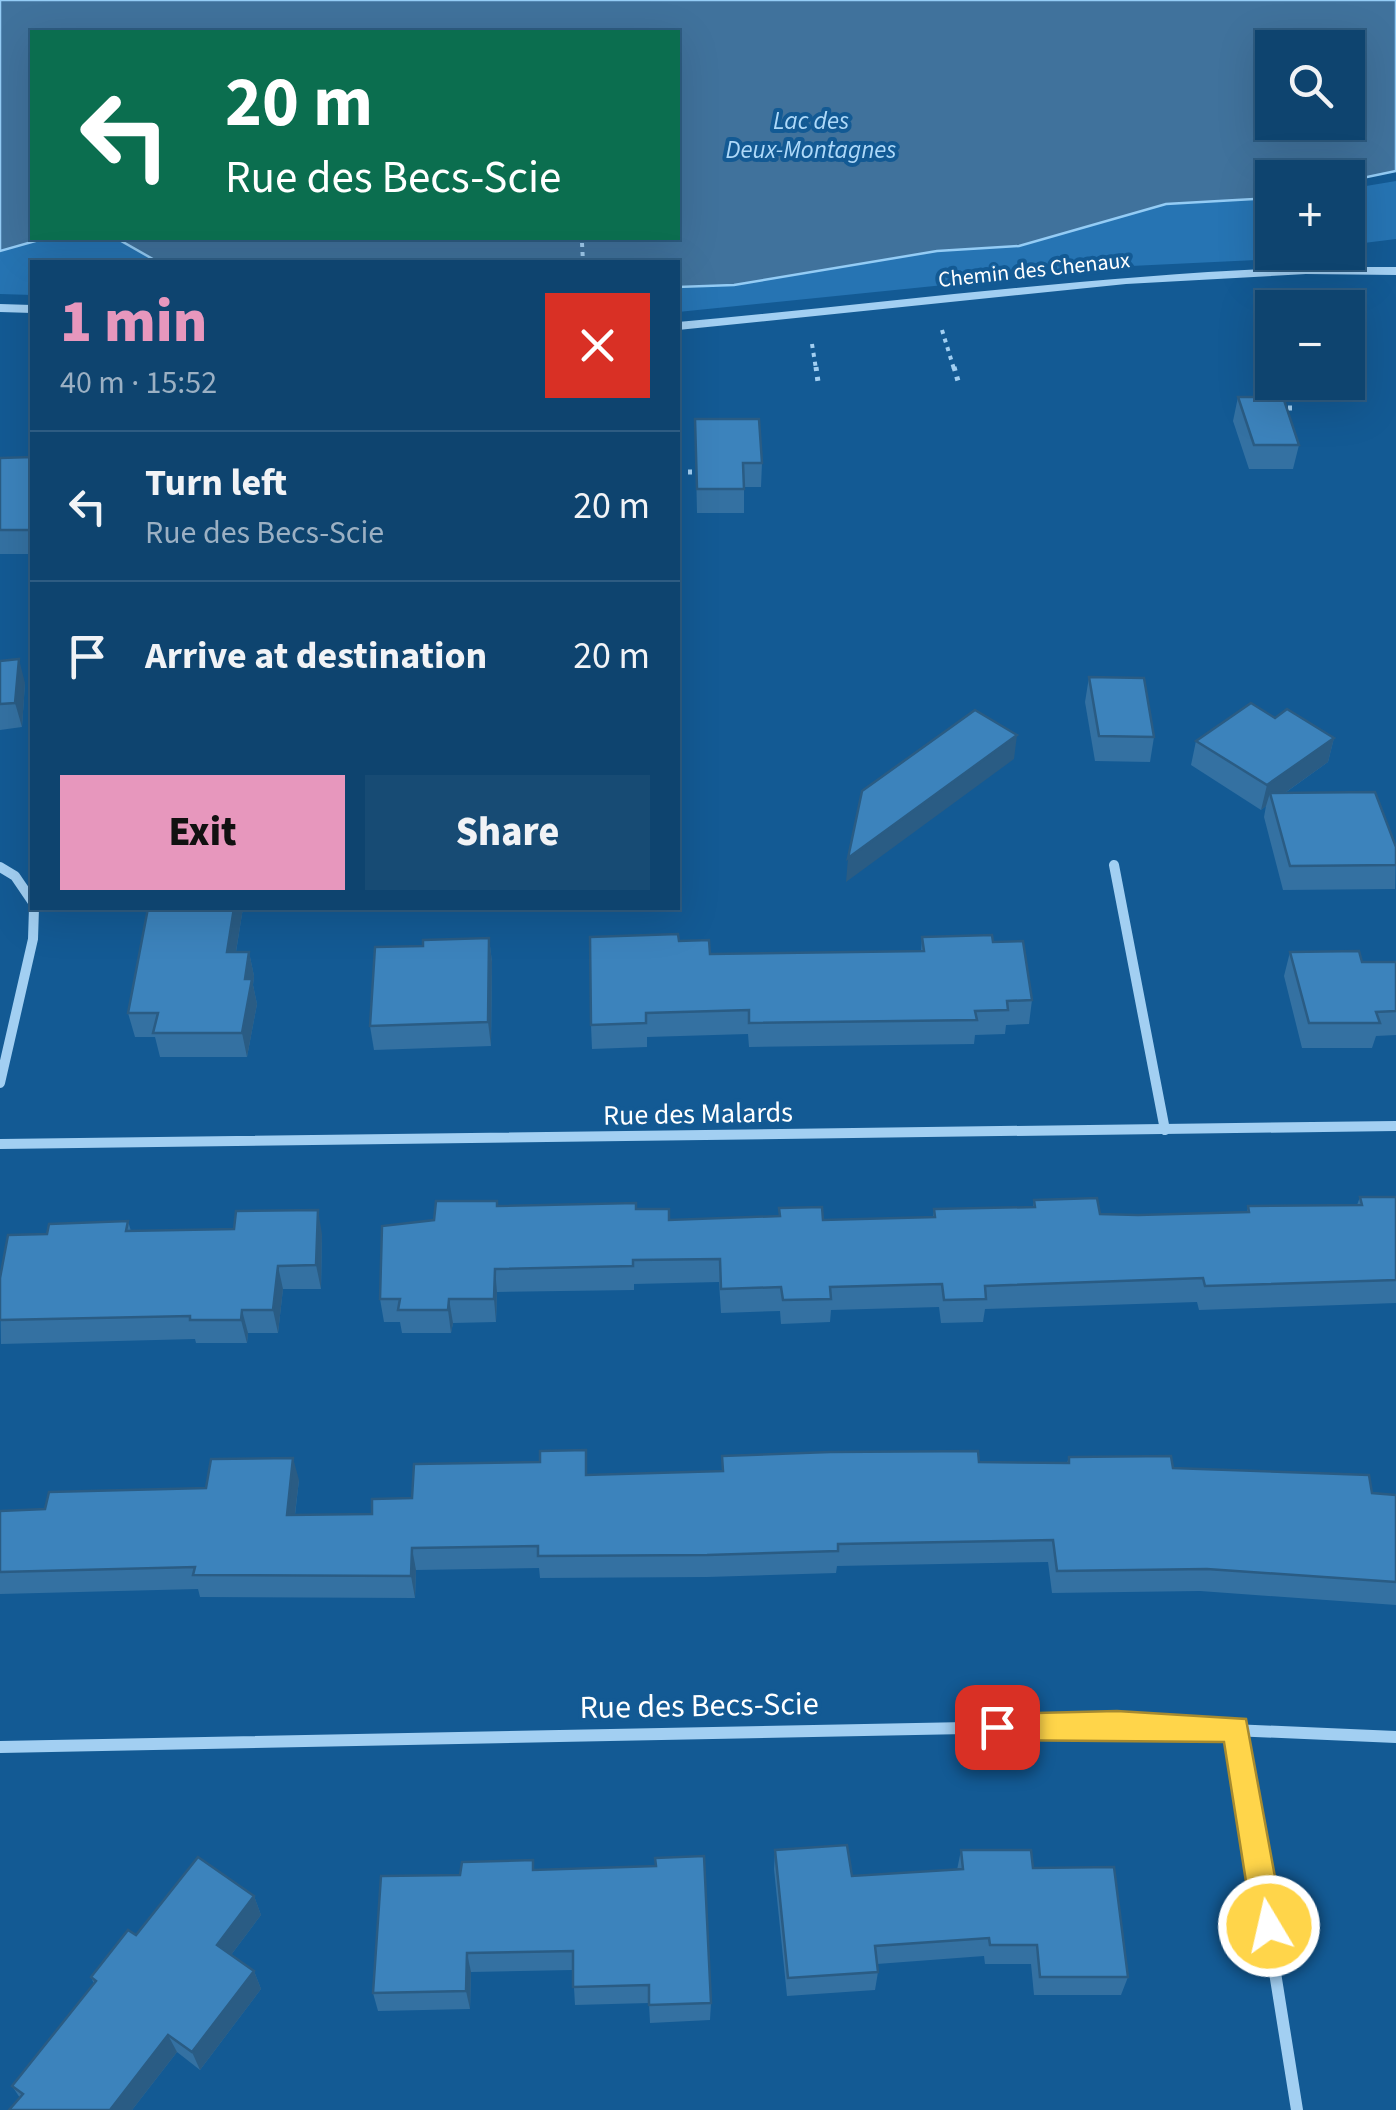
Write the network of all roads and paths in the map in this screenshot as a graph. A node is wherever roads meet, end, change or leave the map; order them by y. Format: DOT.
graph roads {
  1 [pos="582,243"];
  2 [pos="583,260"];
  3 [pos="1396,272"];
  4 [pos="932,299"];
  5 [pos="0,308"];
  6 [pos="30,309"];
  7 [pos="680,326"];
  8 [pos="958,381"];
  9 [pos="1298,408"];
  10 [pos="1258,409"];
  11 [pos="680,472"];
  12 [pos="696,472"];
  13 [pos="1114,864"];
  14 [pos="0,867"];
  15 [pos="30,898"];
  16 [pos="34,910"];
  17 [pos="0,1083"];
  18 [pos="1396,1126"];
  19 [pos="1166,1130"];
  20 [pos="0,1144"];
  21 [pos="1236,1729"];
  22 [pos="1396,1737"];
  23 [pos="1,1750"];
  24 [pos="1296,2110"];
  1 -- 2 [label="path"];
  3 -- 4 [label="street, Chemin des Chenaux"];
  4 -- 7 [label="street, Chemin des Chenaux"];
  4 -- 8 [label="path"];
  5 -- 6 [label="street"];
  9 -- 10 [label="path"];
  11 -- 12 [label="path"];
  13 -- 19 [label="street"];
  14 -- 15 [label="street"];
  16 -- 17 [label="street"];
  18 -- 19 [label="street, Rue des Malards"];
  19 -- 20 [label="street, Rue des Malards"];
  21 -- 22 [label="street, Rue des Becs-Scie"];
  21 -- 23 [label="street, Rue des Becs-Scie"];
  21 -- 24 [label="street"];
}
